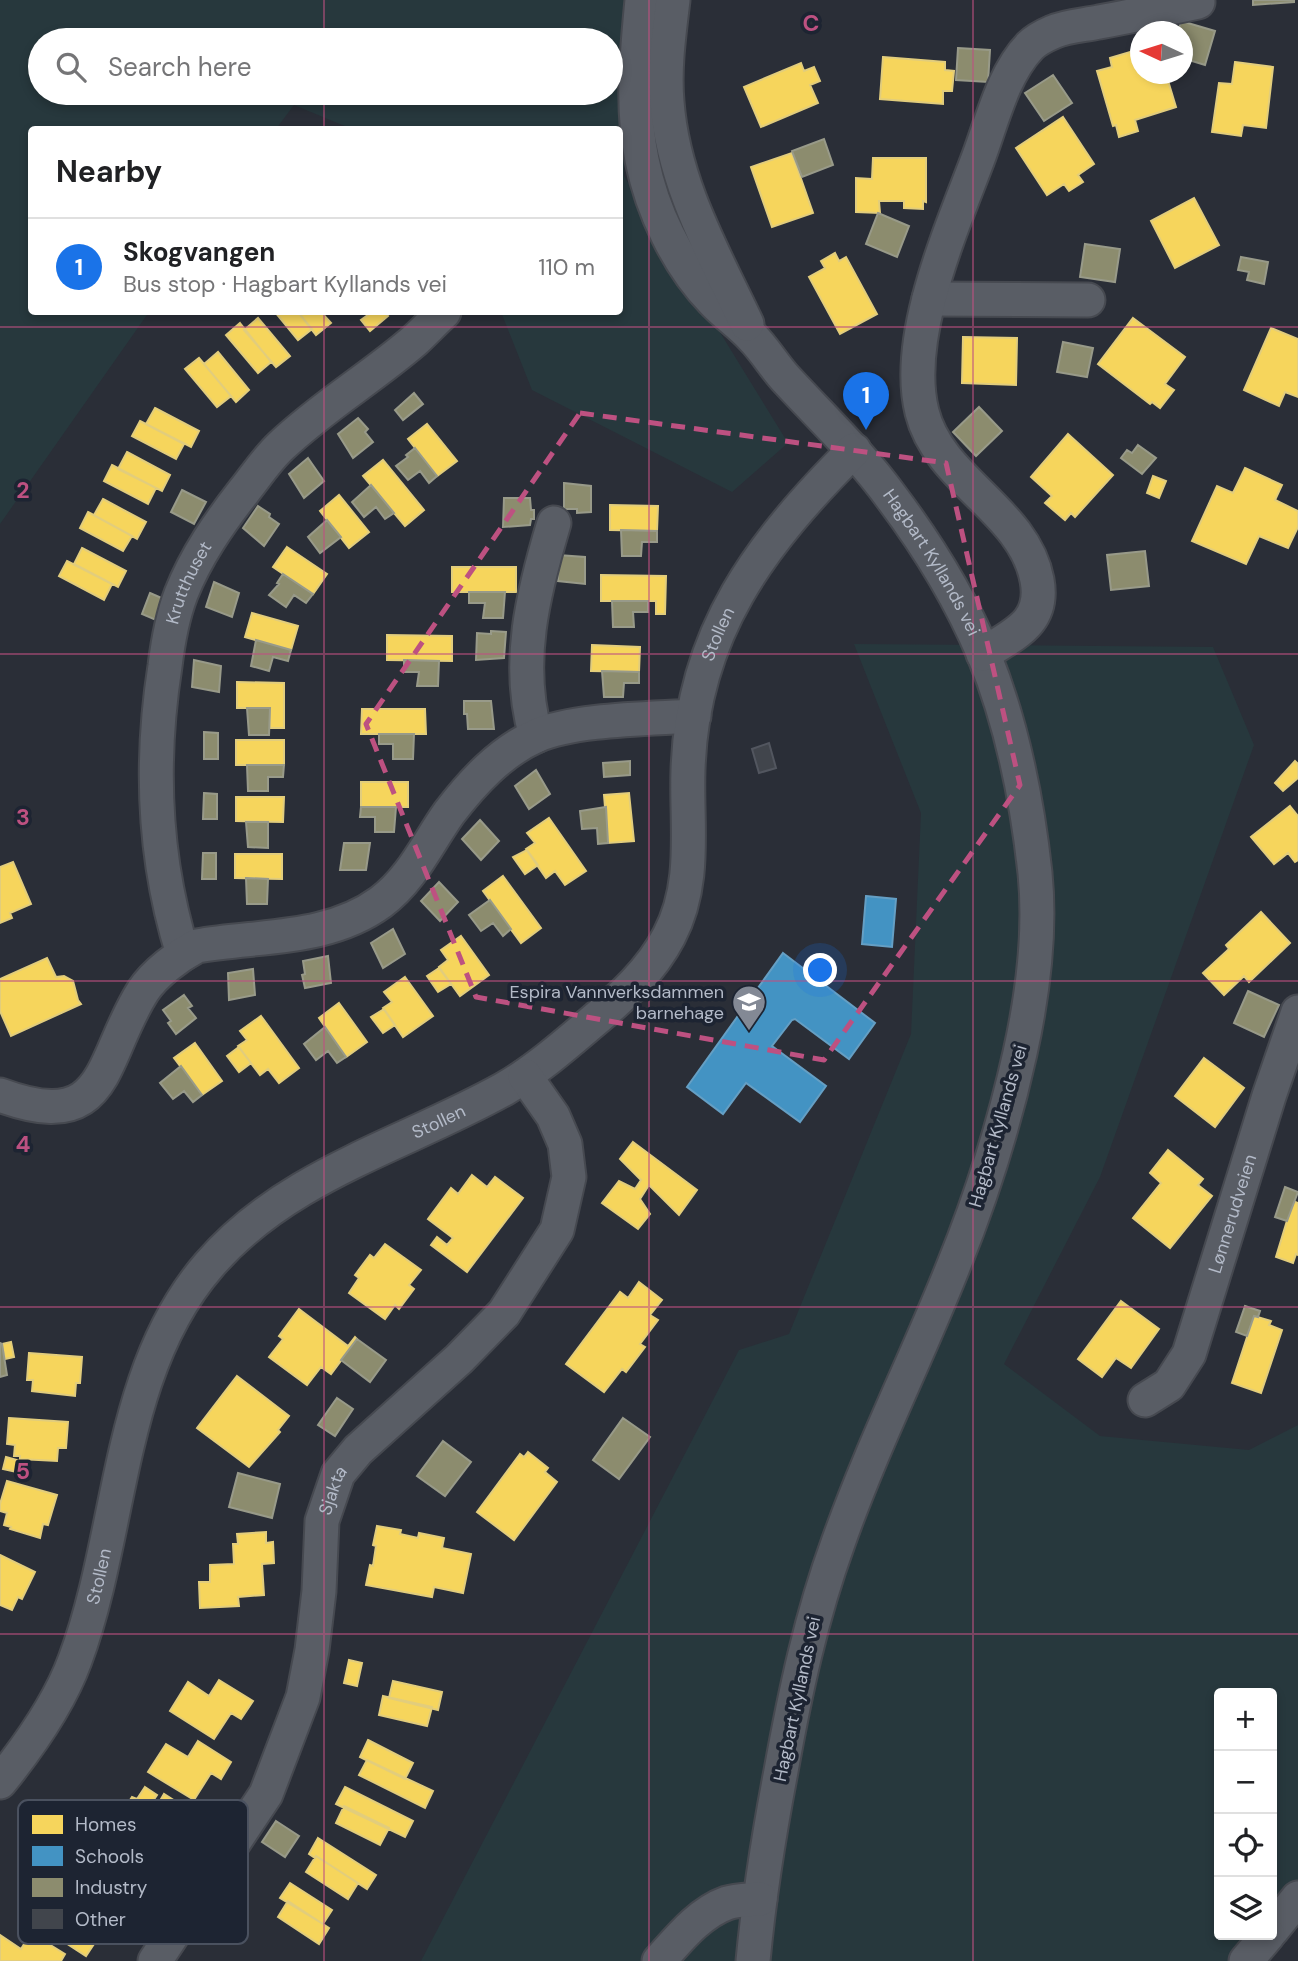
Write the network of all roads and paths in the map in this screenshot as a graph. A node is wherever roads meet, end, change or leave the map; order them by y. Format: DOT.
graph roads {
  1 [pos="642,0"];
  2 [pos="673,0"];
  3 [pos="1198,2"];
  4 [pos="929,299"];
  5 [pos="1088,300"];
  6 [pos="441,315"];
  7 [pos="754,339"];
  8 [pos="854,450"];
  9 [pos="554,523"];
  10 [pos="983,654"];
  11 [pos="694,716"];
  12 [pos="536,736"];
  13 [pos="183,954"];
  14 [pos="1298,1012"];
  15 [pos="525,1076"];
  16 [pos="0,1095"];
  17 [pos="1145,1400"];
  18 [pos="0,1782"];
  19 [pos="248,1821"];
  20 [pos="760,1899"];
  21 [pos="1298,1899"];
  22 [pos="1277,1924"];
  23 [pos="1264,1940"];
  24 [pos="166,1944"];
  25 [pos="155,1961"];
  26 [pos="659,1961"];
  27 [pos="752,1961"];
  28 [pos="1246,1961"];
  1 -- 7 [label="street, Hagbart Kyllands vei"];
  2 -- 7 [label="street, Hagbart Kyllands vei"];
  3 -- 4 [label="street"];
  4 -- 5 [label="street"];
  4 -- 10 [label="street"];
  6 -- 13 [label="street, Krutthuset"];
  7 -- 8 [label="street, Hagbart Kyllands vei"];
  8 -- 10 [label="street, Hagbart Kyllands vei"];
  8 -- 11 [label="street, Stollen"];
  9 -- 12 [label="street"];
  10 -- 20 [label="street, Hagbart Kyllands vei"];
  11 -- 12 [label="street"];
  11 -- 15 [label="street, Stollen"];
  12 -- 13 [label="street"];
  13 -- 16 [label="street"];
  14 -- 17 [label="street, Lønnerudveien"];
  15 -- 18 [label="street, Stollen"];
  15 -- 19 [label="street, Sjakta"];
  20 -- 26 [label="street"];
  20 -- 27 [label="street, Hagbart Kyllands vei"];
  21 -- 22 [label="street"];
  23 -- 28 [label="street"];
  24 -- 25 [label="street, Sjakta"];
}
